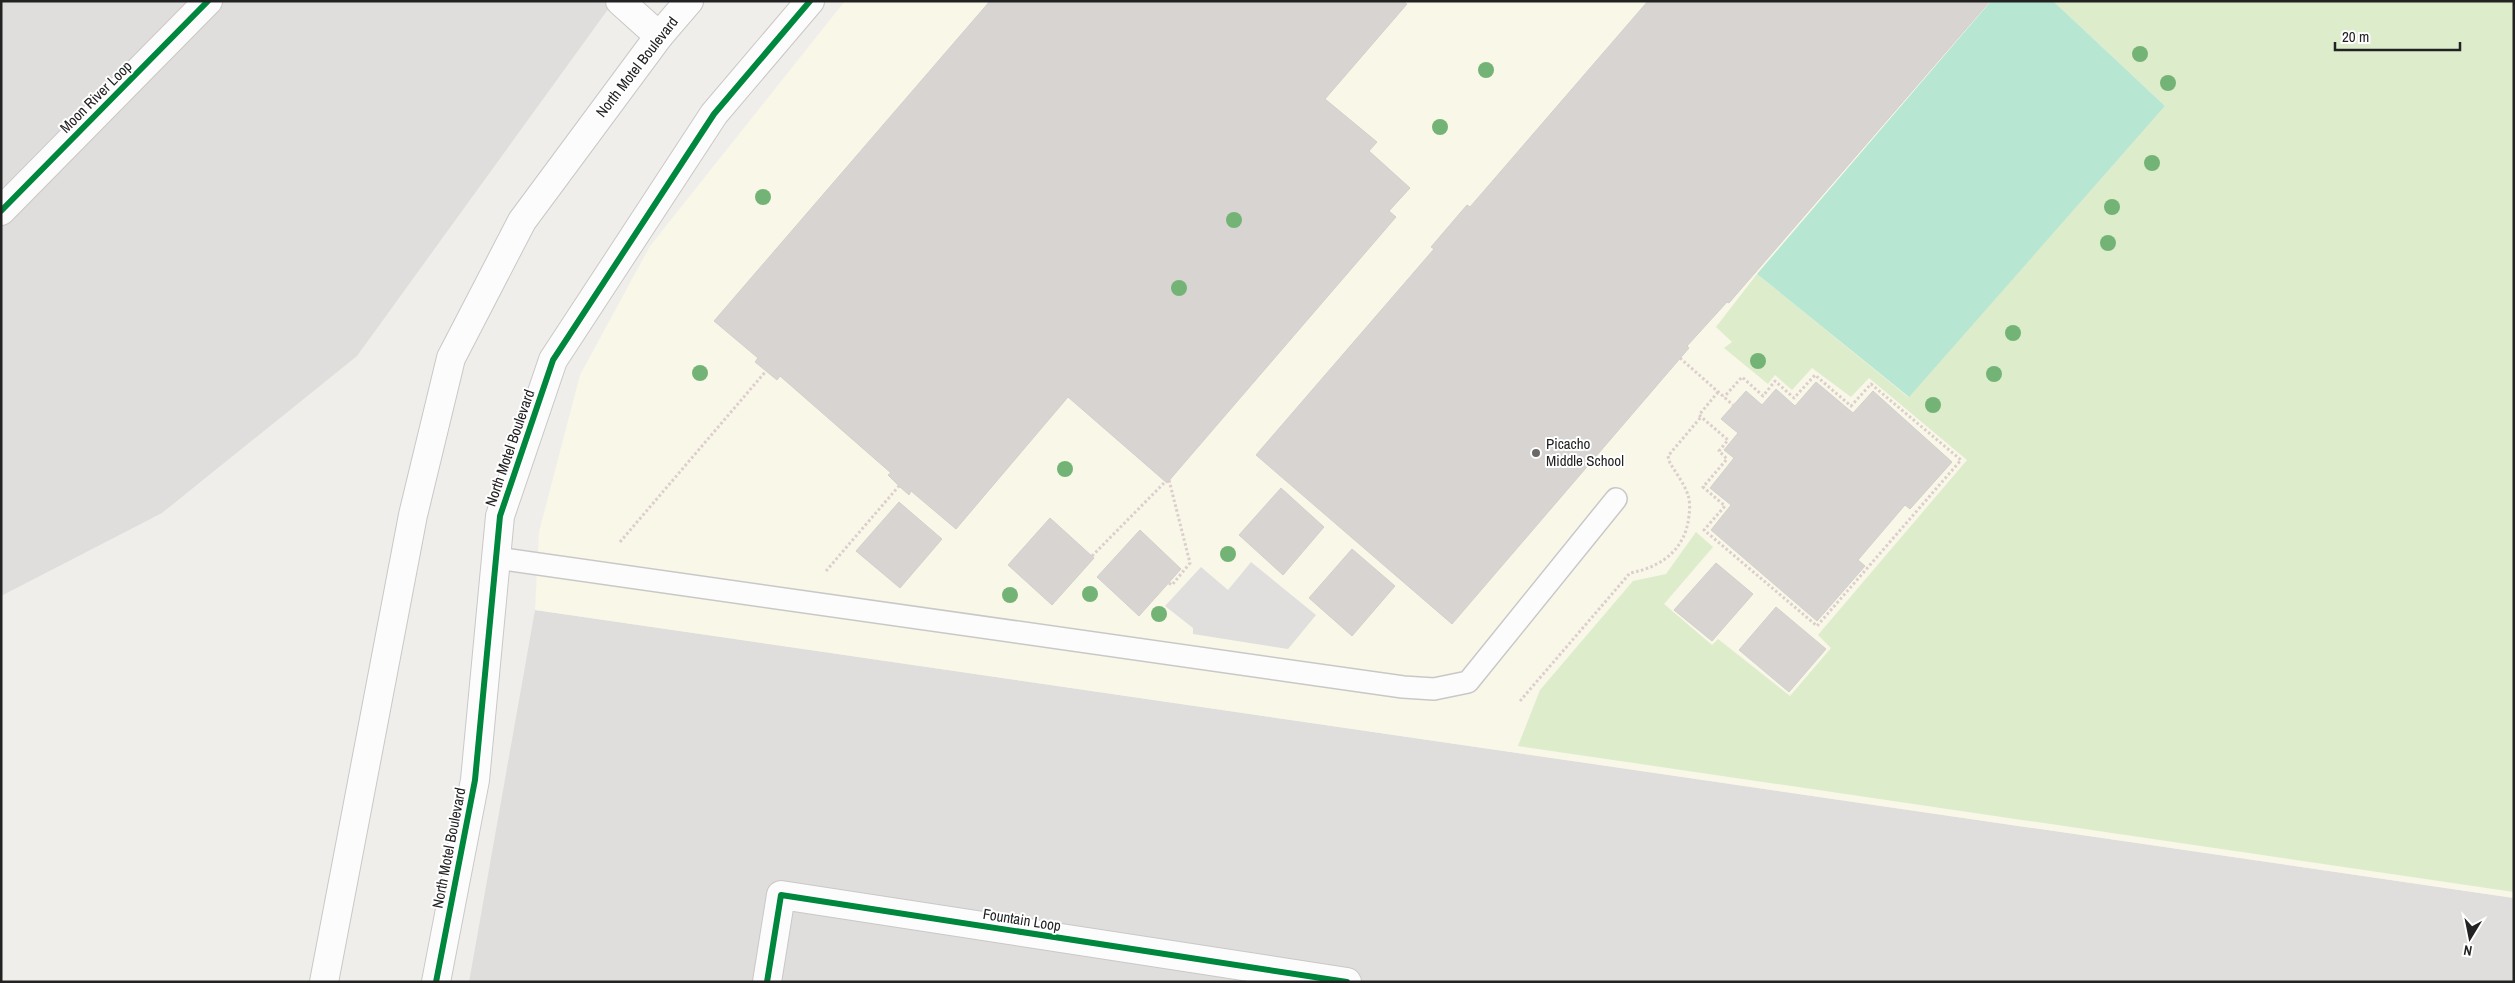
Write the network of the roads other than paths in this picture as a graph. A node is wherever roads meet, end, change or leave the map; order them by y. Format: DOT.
graph roads {
  1 [pos="208,1"];
  2 [pos="620,1"];
  3 [pos="689,1"];
  4 [pos="810,1"];
  5 [pos="659,36"];
  6 [pos="1,211"];
  7 [pos="1616,499"];
  8 [pos="496,558"];
  9 [pos="1259,976"];
  10 [pos="324,982"];
  11 [pos="436,982"];
  12 [pos="767,982"];
  13 [pos="1347,982"];
  1 -- 6 [label="street, Moon River Loop"];
  2 -- 5 [label="street"];
  3 -- 5 [label="street, North Motel Boulevard"];
  4 -- 8 [label="street, North Motel Boulevard"];
  5 -- 10 [label="street, North Motel Boulevard"];
  7 -- 8 [label="lane"];
  8 -- 11 [label="street, North Motel Boulevard"];
  9 -- 12 [label="street, Fountain Loop"];
  9 -- 13 [label="street, Fountain Loop"];
}
